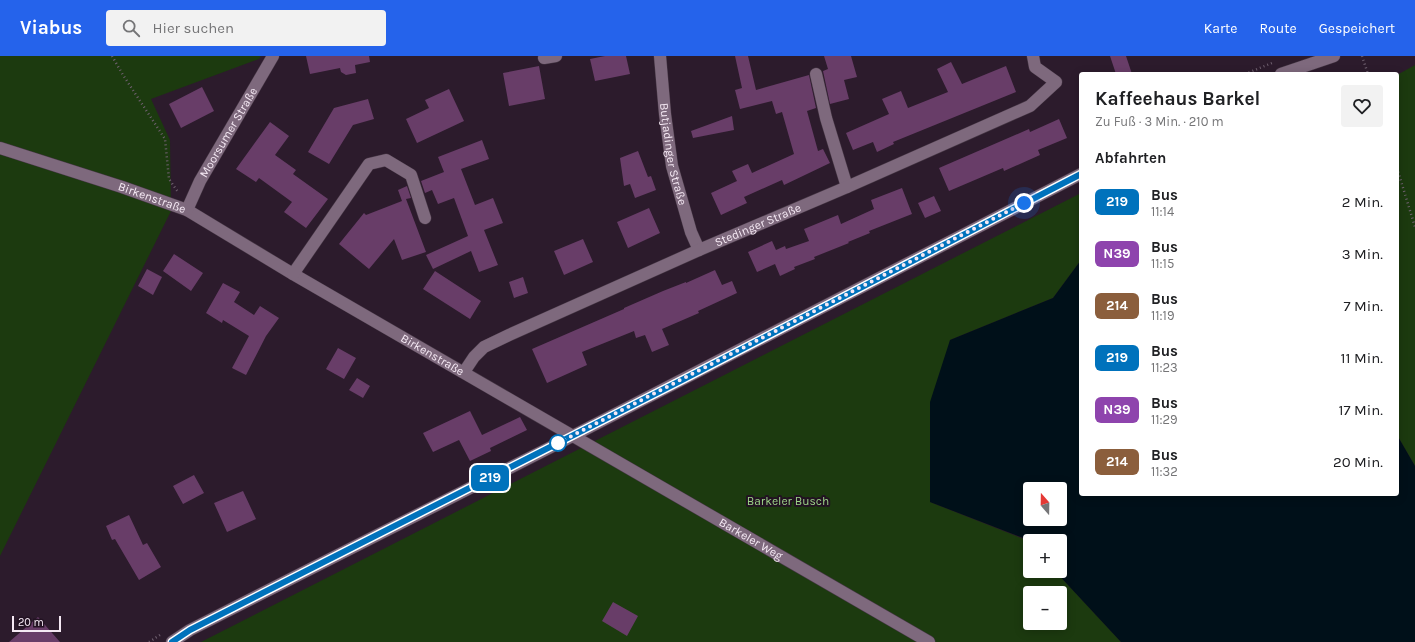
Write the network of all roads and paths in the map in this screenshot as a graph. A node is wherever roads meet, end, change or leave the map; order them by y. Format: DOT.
graph roads {
  1 [pos="112,56"];
  2 [pos="273,56"];
  3 [pos="556,56"];
  4 [pos="660,56"];
  5 [pos="1033,56"];
  6 [pos="1334,56"];
  7 [pos="1362,56"];
  8 [pos="544,58"];
  9 [pos="1272,63"];
  10 [pos="1250,72"];
  11 [pos="1287,72"];
  12 [pos="1367,72"];
  13 [pos="816,74"];
  14 [pos="0,148"];
  15 [pos="1079,175"];
  16 [pos="1399,175"];
  17 [pos="847,187"];
  18 [pos="187,210"];
  19 [pos="425,218"];
  20 [pos="1415,227"];
  21 [pos="698,250"];
  22 [pos="293,274"];
  23 [pos="464,372"];
  24 [pos="572,436"];
  25 [pos="172,642"];
  26 [pos="929,642"];
  1 -- 18 [label="path"];
  2 -- 18 [label="street, Moorsumer Straße"];
  3 -- 8 [label="street"];
  4 -- 21 [label="street, Butjadinger Straße"];
  5 -- 17 [label="street, Stedinger Straße"];
  6 -- 11 [label="street"];
  7 -- 12 [label="path"];
  9 -- 10 [label="path"];
  13 -- 17 [label="street"];
  14 -- 18 [label="street, Birkenstraße"];
  15 -- 24 [label="street"];
  16 -- 20 [label="path"];
  17 -- 21 [label="street, Stedinger Straße"];
  18 -- 22 [label="street, Birkenstraße"];
  19 -- 22 [label="street"];
  21 -- 23 [label="street, Stedinger Straße"];
  22 -- 23 [label="street, Birkenstraße"];
  23 -- 24 [label="street, Birkenstraße"];
  24 -- 25 [label="street"];
  24 -- 26 [label="street, Barkeler Weg"];
}
